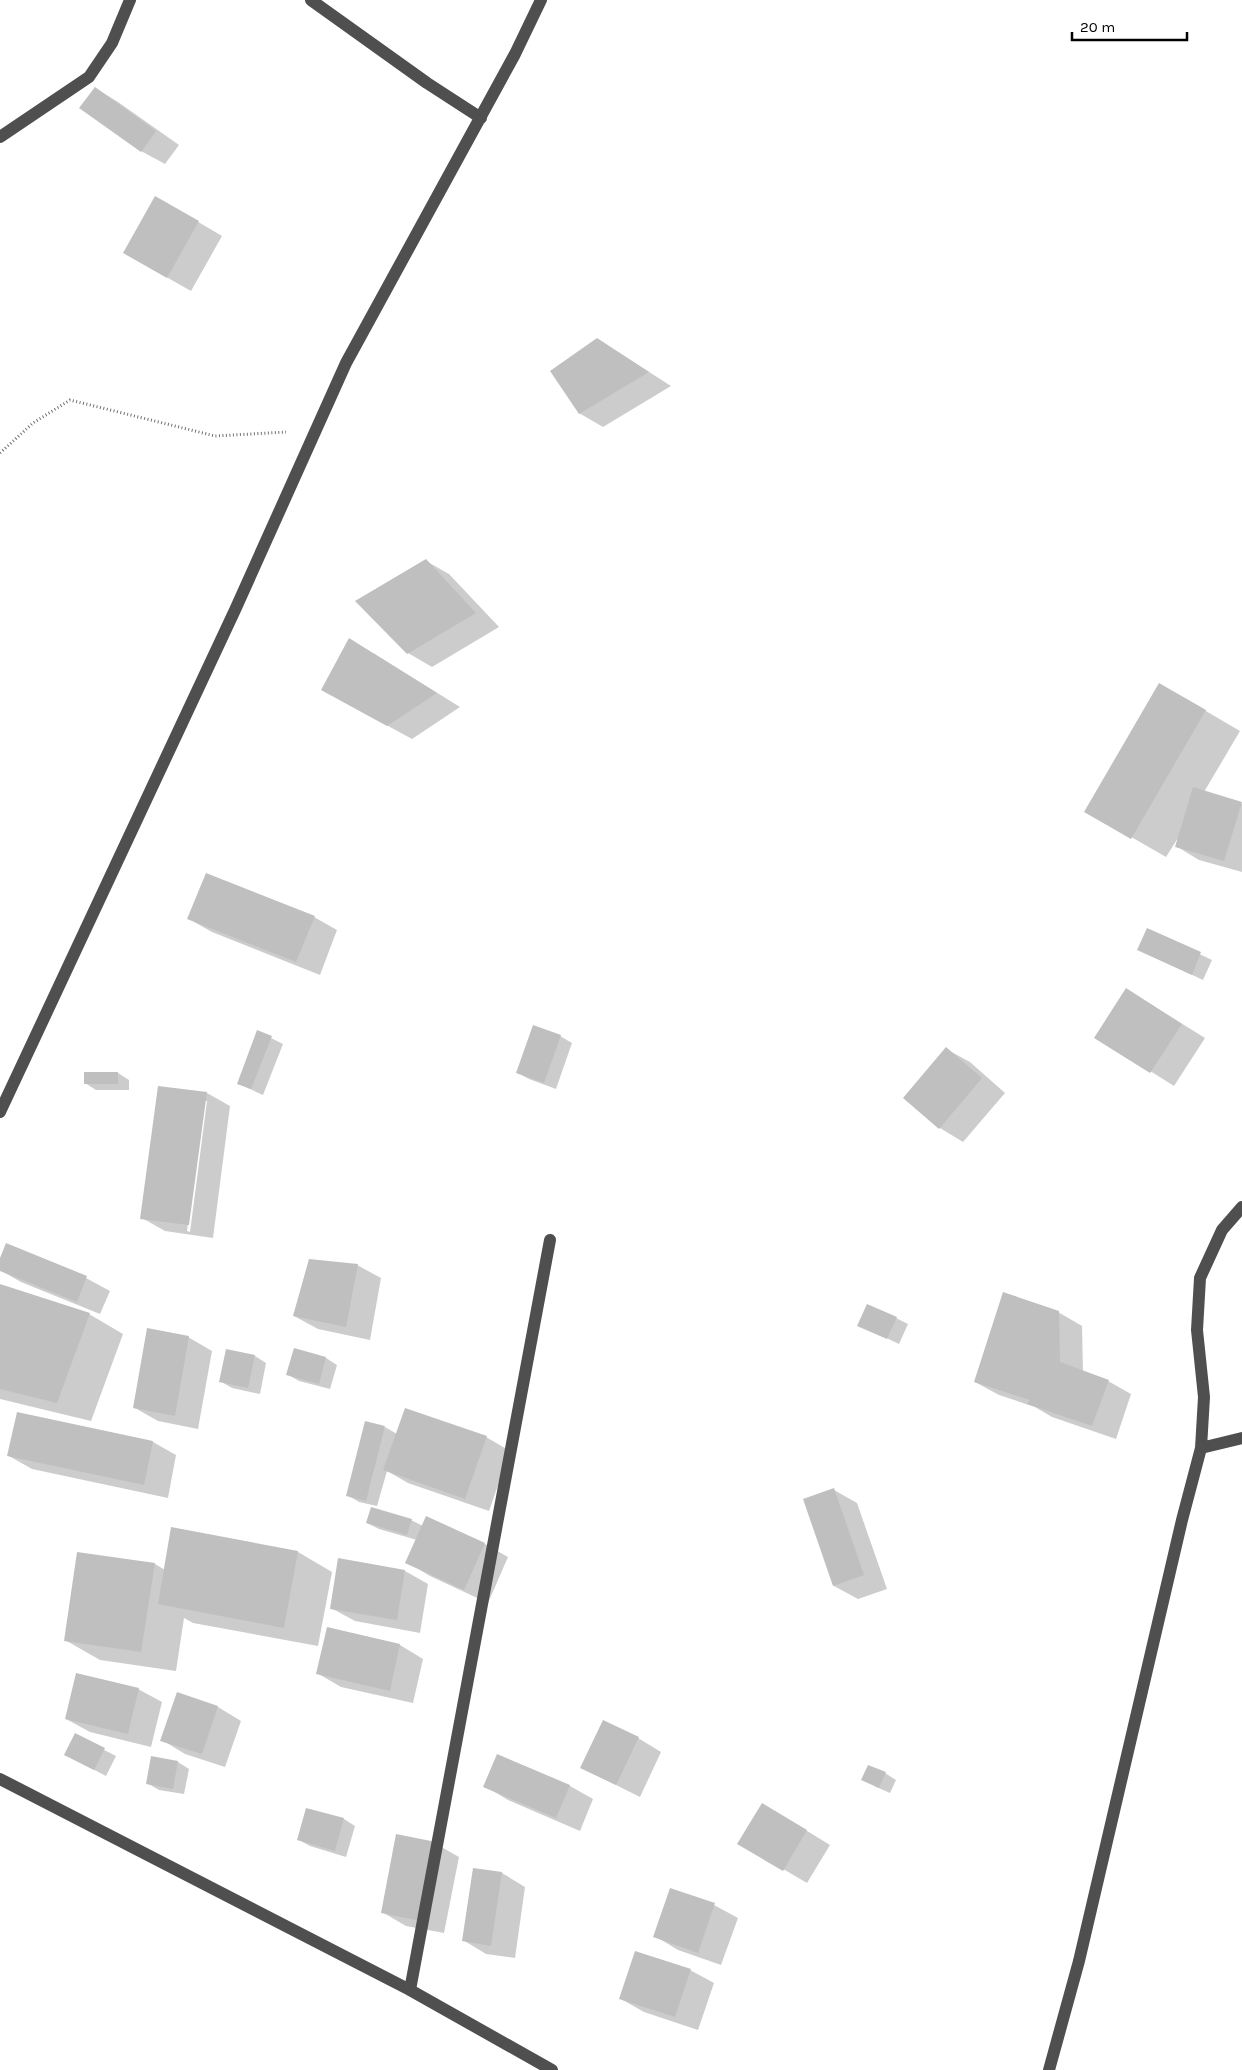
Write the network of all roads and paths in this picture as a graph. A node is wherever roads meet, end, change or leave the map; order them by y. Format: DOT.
graph roads {
  1 [pos="130,0"];
  2 [pos="312,0"];
  3 [pos="541,0"];
  4 [pos="481,118"];
  5 [pos="0,136"];
  6 [pos="316,431"];
  7 [pos="0,453"];
  8 [pos="0,1112"];
  9 [pos="1242,1207"];
  10 [pos="550,1240"];
  11 [pos="1242,1438"];
  12 [pos="1201,1448"];
  13 [pos="0,1779"];
  14 [pos="410,1990"];
  15 [pos="552,2070"];
  16 [pos="1049,2070"];
  1 -- 5 [label="street"];
  2 -- 4 [label="street"];
  3 -- 4 [label="street"];
  4 -- 6 [label="street"];
  6 -- 7 [label="path"];
  6 -- 8 [label="street"];
  9 -- 12 [label="street"];
  10 -- 14 [label="street"];
  11 -- 12 [label="street"];
  12 -- 16 [label="street"];
  13 -- 14 [label="street"];
  14 -- 15 [label="street"];
}
